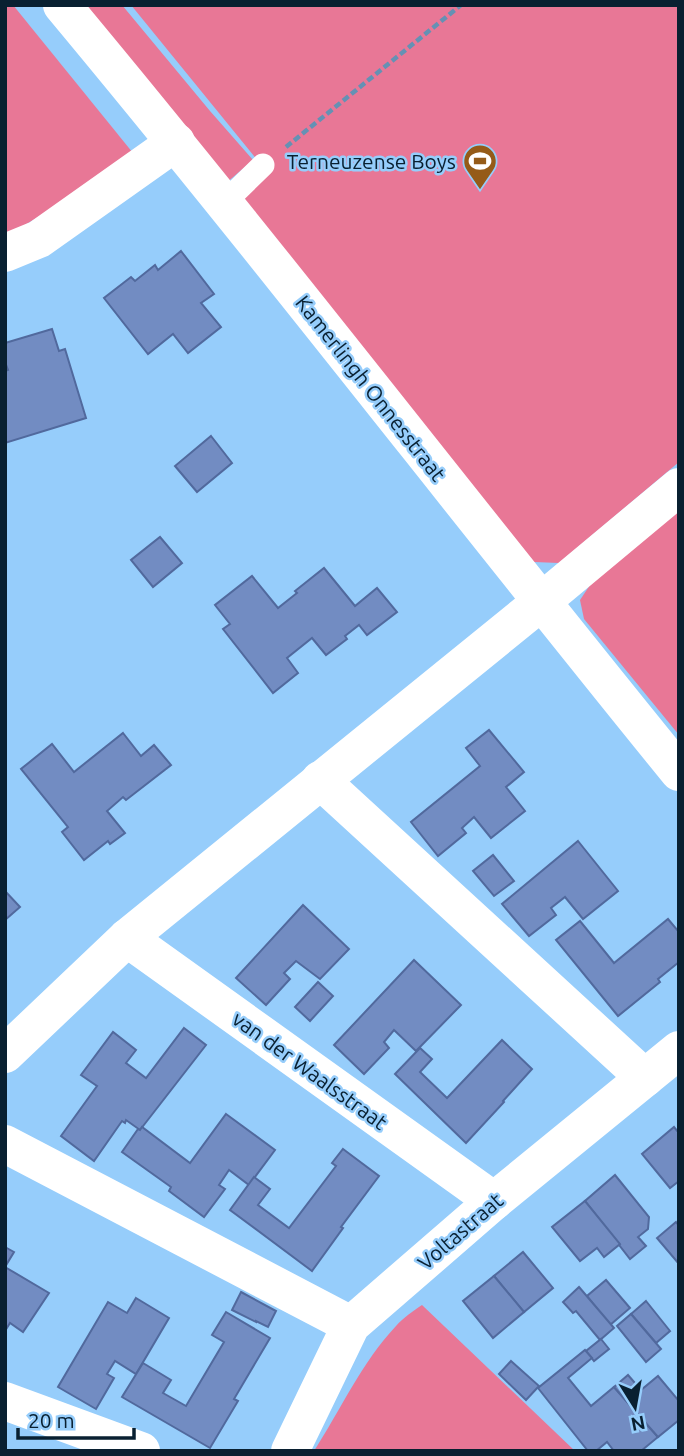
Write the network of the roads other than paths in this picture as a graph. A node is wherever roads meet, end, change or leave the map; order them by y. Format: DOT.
graph roads {
  1 [pos="62,5"];
  2 [pos="176,142"];
  3 [pos="263,165"];
  4 [pos="224,204"];
  5 [pos="5,253"];
  6 [pos="679,487"];
  7 [pos="541,603"];
  8 [pos="679,772"];
  9 [pos="320,780"];
  10 [pos="127,938"];
  11 [pos="679,1050"];
  12 [pos="5,1054"];
  13 [pos="645,1077"];
  14 [pos="5,1144"];
  15 [pos="494,1201"];
  16 [pos="351,1325"];
  17 [pos="5,1401"];
  18 [pos="141,1451"];
  19 [pos="290,1451"];
  1 -- 2 [label="street, Kamerlingh Onnesstraat"];
  2 -- 4 [label="street, Kamerlingh Onnesstraat"];
  2 -- 5 [label="street"];
  3 -- 4 [label="lane"];
  4 -- 7 [label="street, Kamerlingh Onnesstraat"];
  6 -- 7 [label="street"];
  7 -- 8 [label="street, Kamerlingh Onnesstraat"];
  7 -- 9 [label="street"];
  9 -- 10 [label="street"];
  9 -- 13 [label="street"];
  10 -- 12 [label="street"];
  10 -- 15 [label="street, van der Waalsstraat"];
  11 -- 13 [label="street, Voltastraat"];
  13 -- 15 [label="street, Voltastraat"];
  14 -- 16 [label="street"];
  15 -- 16 [label="street, Voltastraat"];
  16 -- 19 [label="street, Voltastraat"];
  17 -- 18 [label="street"];
}
